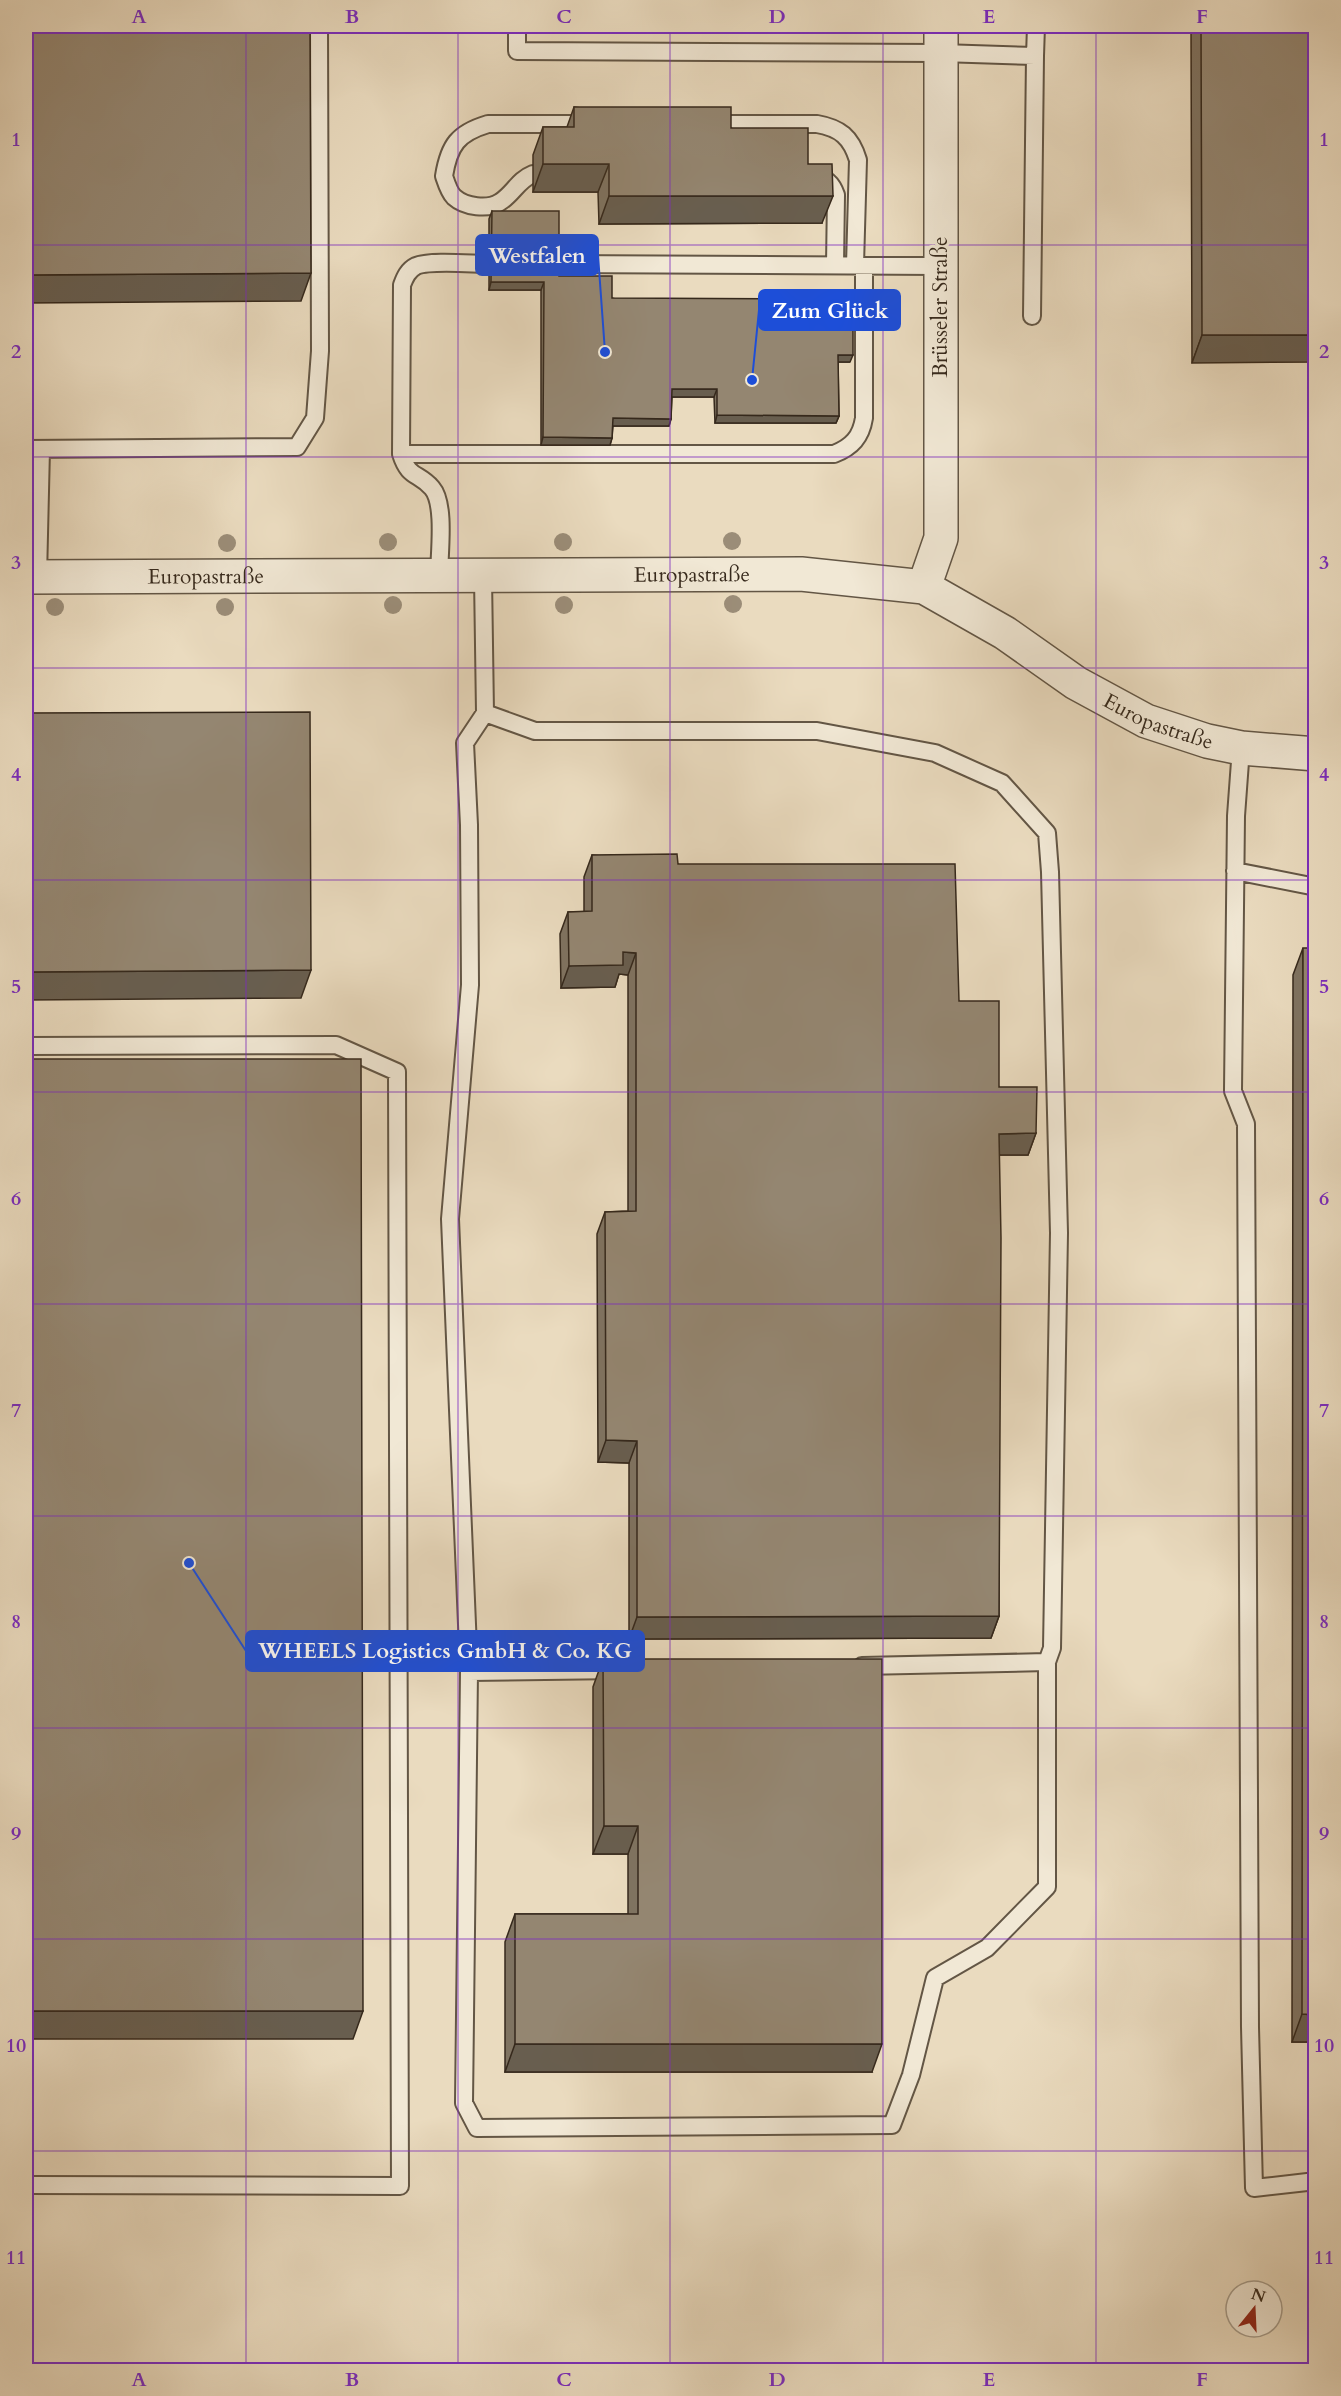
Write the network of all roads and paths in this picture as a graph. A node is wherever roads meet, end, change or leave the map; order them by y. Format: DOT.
graph roads {
  1 [pos="319,26"];
  2 [pos="517,26"];
  3 [pos="1036,26"];
  4 [pos="941,39"];
  5 [pos="1035,56"];
  6 [pos="605,124"];
  7 [pos="699,124"];
  8 [pos="533,174"];
  9 [pos="798,175"];
  10 [pos="489,264"];
  11 [pos="556,264"];
  12 [pos="835,265"];
  13 [pos="859,265"];
  14 [pos="940,266"];
  15 [pos="1032,316"];
  16 [pos="33,449"];
  17 [pos="401,454"];
  18 [pos="439,577"];
  19 [pos="483,577"];
  20 [pos="32,578"];
  21 [pos="924,586"];
  22 [pos="485,713"];
  23 [pos="1241,748"];
  24 [pos="1316,754"];
  25 [pos="1235,871"];
  26 [pos="1316,887"];
  27 [pos="26,1046"];
  28 [pos="1047,1662"];
  29 [pos="850,1666"];
  30 [pos="642,1670"];
  31 [pos="469,1672"];
  32 [pos="1316,2181"];
  33 [pos="26,2185"];
  1 -- 16 [label="lane"];
  2 -- 4 [label="lane"];
  3 -- 5 [label="lane"];
  4 -- 5 [label="lane"];
  4 -- 14 [label="street, Brüsseler Straße"];
  5 -- 15 [label="lane"];
  6 -- 8 [label="lane"];
  7 -- 13 [label="lane"];
  9 -- 12 [label="lane"];
  10 -- 17 [label="lane"];
  11 -- 12 [label="lane"];
  12 -- 13 [label="lane"];
  13 -- 14 [label="lane"];
  13 -- 17 [label="lane"];
  14 -- 21 [label="street, Brüsseler Straße"];
  16 -- 20 [label="lane"];
  17 -- 18 [label="lane"];
  18 -- 19 [label="street, Europastraße"];
  18 -- 20 [label="street, Europastraße"];
  19 -- 21 [label="street, Europastraße"];
  19 -- 22 [label="lane"];
  21 -- 23 [label="street, Europastraße"];
  22 -- 28 [label="lane"];
  22 -- 31 [label="lane"];
  23 -- 24 [label="street, Europastraße"];
  23 -- 25 [label="lane"];
  25 -- 26 [label="lane"];
  25 -- 32 [label="lane"];
  27 -- 33 [label="lane"];
  28 -- 29 [label="lane"];
  28 -- 31 [label="lane"];
  30 -- 31 [label="lane"];
}
